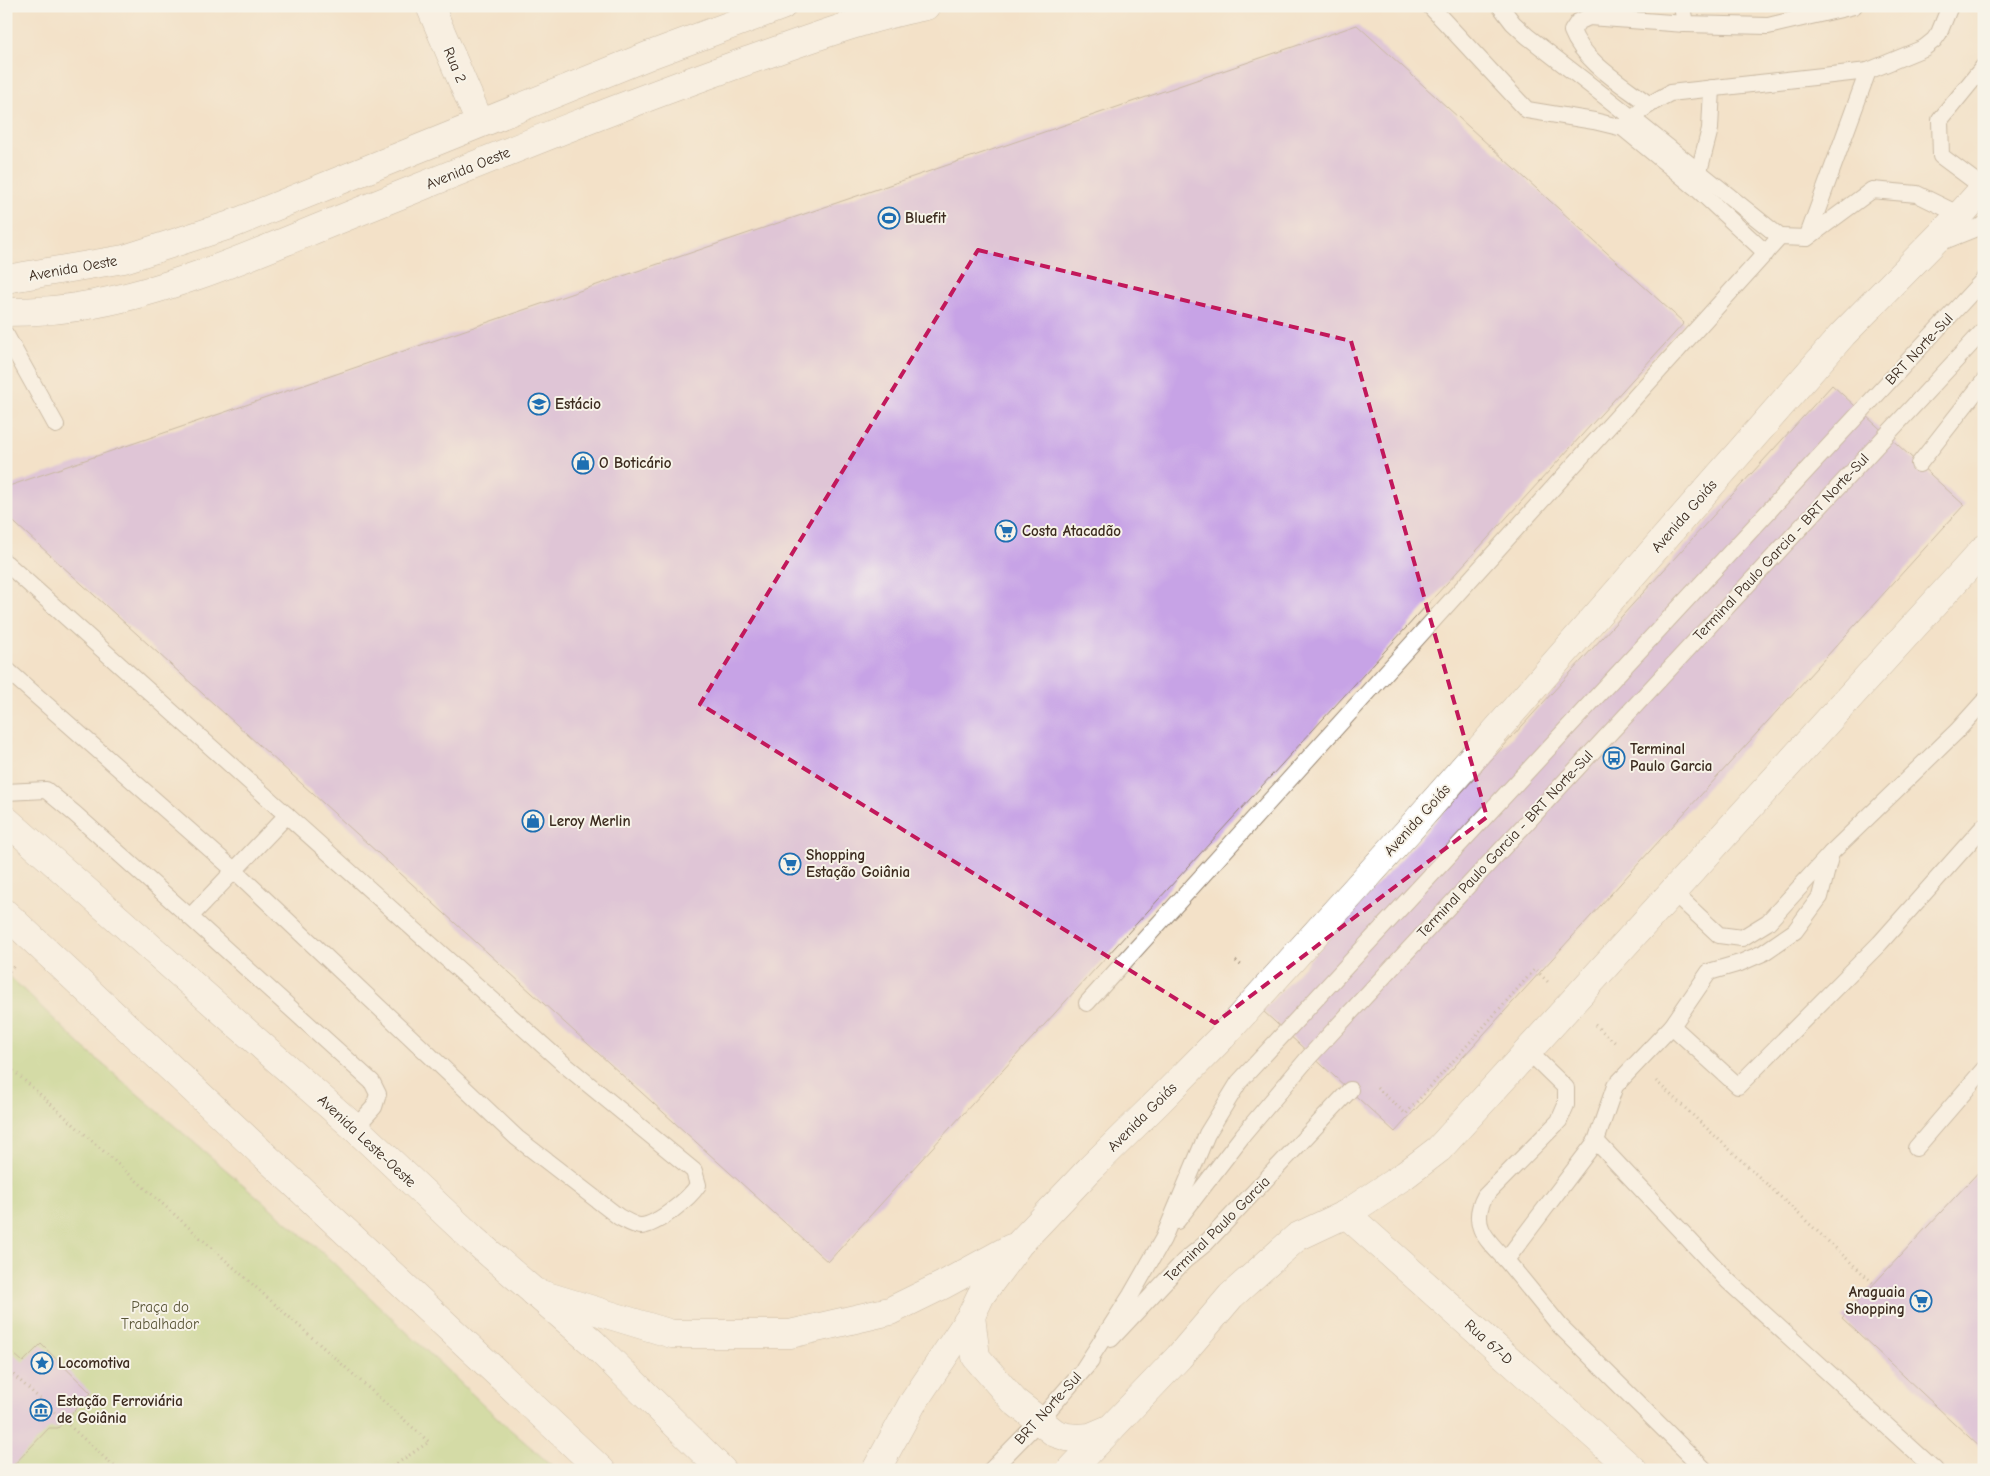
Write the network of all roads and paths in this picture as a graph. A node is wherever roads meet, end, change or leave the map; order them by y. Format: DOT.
graph roads {
  1 [pos="430,6"];
  2 [pos="782,6"];
  3 [pos="926,6"];
  4 [pos="1430,6"];
  5 [pos="1500,6"];
  6 [pos="1682,6"];
  7 [pos="1854,6"];
  8 [pos="1950,6"];
  9 [pos="1685,24"];
  10 [pos="1984,66"];
  11 [pos="1868,71"];
  12 [pos="1712,88"];
  13 [pos="1648,104"];
  14 [pos="480,123"];
  15 [pos="1627,123"];
  16 [pos="1697,179"];
  17 [pos="1984,188"];
  18 [pos="1972,220"];
  19 [pos="1780,237"];
  20 [pos="1807,238"];
  21 [pos="1766,253"];
  22 [pos="6,279"];
  23 [pos="1984,279"];
  24 [pos="6,312"];
  25 [pos="1984,330"];
  26 [pos="6,335"];
  27 [pos="1984,380"];
  28 [pos="1854,418"];
  29 [pos="56,425"];
  30 [pos="1919,464"];
  31 [pos="1984,548"];
  32 [pos="6,563"];
  33 [pos="6,669"];
  34 [pos="1984,701"];
  35 [pos="6,792"];
  36 [pos="287,815"];
  37 [pos="6,820"];
  38 [pos="1984,826"];
  39 [pos="1832,853"];
  40 [pos="234,870"];
  41 [pos="1672,891"];
  42 [pos="6,914"];
  43 [pos="190,916"];
  44 [pos="1236,961"];
  45 [pos="1266,988"];
  46 [pos="1087,1003"];
  47 [pos="1572,1003"];
  48 [pos="1672,1026"];
  49 [pos="1528,1051"];
  50 [pos="1637,1063"];
  51 [pos="6,1064"];
  52 [pos="1984,1069"];
  53 [pos="1370,1082"];
  54 [pos="1350,1090"];
  55 [pos="355,1128"];
  56 [pos="1596,1141"];
  57 [pos="1916,1148"];
  58 [pos="1346,1214"];
  59 [pos="1163,1239"];
  60 [pos="1019,1244"];
  61 [pos="1506,1260"];
  62 [pos="1874,1284"];
  63 [pos="534,1292"];
  64 [pos="971,1316"];
  65 [pos="6,1368"];
  66 [pos="1084,1368"];
  67 [pos="1039,1421"];
  68 [pos="1115,1426"];
  69 [pos="118,1470"];
  70 [pos="387,1470"];
  71 [pos="601,1470"];
  72 [pos="722,1470"];
  73 [pos="876,1470"];
  74 [pos="991,1470"];
  75 [pos="1071,1470"];
  76 [pos="1632,1470"];
  77 [pos="1705,1470"];
  78 [pos="1935,1470"];
  1 -- 14 [label="main road, Rua 2"];
  2 -- 14 [label="main road, Avenida Oeste"];
  3 -- 24 [label="main road, Avenida Oeste"];
  4 -- 15 [label="lane"];
  5 -- 15 [label="lane"];
  6 -- 9 [label="lane"];
  7 -- 9 [label="lane"];
  8 -- 11 [label="lane"];
  9 -- 13 [label="lane"];
  10 -- 17 [label="lane"];
  11 -- 12 [label="lane"];
  11 -- 20 [label="lane"];
  12 -- 13 [label="lane"];
  12 -- 16 [label="lane"];
  13 -- 15 [label="lane"];
  14 -- 22 [label="main road, Avenida Oeste"];
  15 -- 16 [label="lane"];
  16 -- 19 [label="lane"];
  16 -- 21 [label="lane"];
  17 -- 18 [label="main road, Avenida Goiás"];
  18 -- 20 [label="lane"];
  18 -- 45 [label="main road, Avenida Goiás"];
  19 -- 20 [label="lane"];
  19 -- 21 [label="lane"];
  21 -- 46 [label="lane"];
  23 -- 28 [label="lane, BRT Norte-Sul"];
  25 -- 59 [label="lane, Terminal Paulo Garcia - BRT Norte-Sul"];
  26 -- 29 [label="lane"];
  27 -- 30 [label="lane"];
  28 -- 59 [label="lane, Terminal Paulo Garcia - BRT Norte-Sul"];
  31 -- 41 [label="main road"];
  32 -- 36 [label="lane"];
  33 -- 40 [label="lane"];
  34 -- 39 [label="lane"];
  35 -- 43 [label="lane"];
  36 -- 40 [label="lane"];
  36 -- 40 [label="lane"];
  37 -- 55 [label="main road, Avenida Leste-Oeste"];
  38 -- 48 [label="lane"];
  39 -- 41 [label="lane"];
  39 -- 48 [label="lane"];
  40 -- 43 [label="lane"];
  41 -- 47 [label="main road"];
  42 -- 71 [label="main road"];
  43 -- 55 [label="lane"];
  44 -- 45 [label="path"];
  45 -- 60 [label="main road, Avenida Goiás"];
  47 -- 49 [label="main road"];
  47 -- 50 [label="path"];
  47 -- 53 [label="path"];
  48 -- 50 [label="lane"];
  49 -- 58 [label="main road"];
  49 -- 61 [label="lane"];
  50 -- 56 [label="lane"];
  50 -- 62 [label="path"];
  51 -- 70 [label="path"];
  52 -- 57 [label="lane"];
  54 -- 66 [label="lane, Terminal Paulo Garcia"];
  55 -- 63 [label="main road, Avenida Leste-Oeste"];
  56 -- 61 [label="lane"];
  56 -- 78 [label="lane"];
  58 -- 68 [label="main road"];
  58 -- 76 [label="main road, Rua 67-D"];
  59 -- 66 [label="lane, Terminal Paulo Garcia - BRT Norte-Sul"];
  60 -- 63 [label="main road"];
  60 -- 64 [label="main road, Avenida Goiás"];
  61 -- 77 [label="lane"];
  63 -- 72 [label="main road, Avenida Leste-Oeste"];
  64 -- 67 [label="main road"];
  64 -- 73 [label="main road, Avenida Goiás"];
  65 -- 69 [label="path"];
  66 -- 67 [label="lane, BRT Norte-Sul"];
  67 -- 68 [label="main road"];
  67 -- 74 [label="lane, BRT Norte-Sul"];
  68 -- 75 [label="main road"];
}
